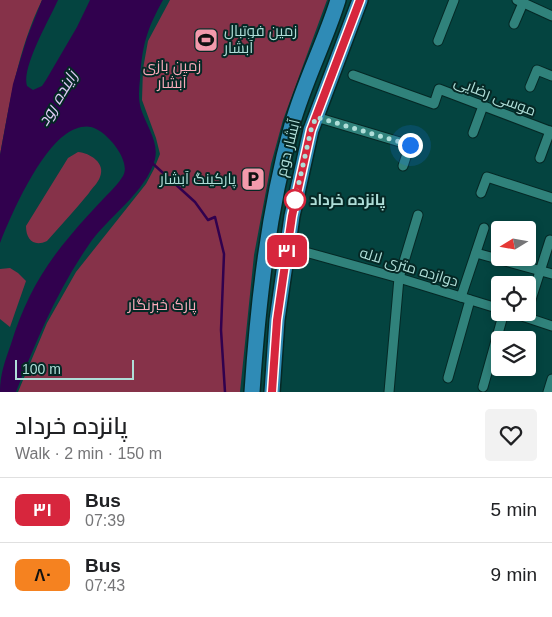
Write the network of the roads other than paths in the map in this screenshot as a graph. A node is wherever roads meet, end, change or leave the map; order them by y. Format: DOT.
graph roads {
  1 [pos="338,0"];
  2 [pos="360,0"];
  3 [pos="454,0"];
  4 [pos="520,1"];
  5 [pos="552,16"];
  6 [pos="514,24"];
  7 [pos="438,41"];
  8 [pos="371,71"];
  9 [pos="353,75"];
  10 [pos="552,76"];
  11 [pos="368,80"];
  12 [pos="530,87"];
  13 [pos="483,106"];
  14 [pos="316,117"];
  15 [pos="473,132"];
  16 [pos="551,132"];
  17 [pos="540,158"];
  18 [pos="403,166"];
  19 [pos="481,193"];
  20 [pos="552,198"];
  21 [pos="418,215"];
  22 [pos="484,228"];
  23 [pos="550,240"];
  24 [pos="309,253"];
  25 [pos="476,253"];
  26 [pos="540,270"];
  27 [pos="552,274"];
  28 [pos="399,278"];
  29 [pos="536,282"];
  30 [pos="465,299"];
  31 [pos="491,306"];
  32 [pos="536,318"];
  33 [pos="501,321"];
  34 [pos="552,326"];
  35 [pos="448,378"];
  36 [pos="552,378"];
  37 [pos="483,387"];
  38 [pos="252,392"];
  39 [pos="272,392"];
  40 [pos="389,392"];
  41 [pos="548,392"];
  1 -- 38 [label="main road, آبشار دوم"];
  2 -- 14 [label="main road, آبشار دوم"];
  3 -- 7 [label="street"];
  4 -- 5 [label="street"];
  4 -- 6 [label="street"];
  8 -- 11 [label="street"];
  9 -- 11 [label="street, موسی رضایی"];
  10 -- 12 [label="street"];
  11 -- 13 [label="street, موسی رضایی"];
  13 -- 15 [label="street"];
  13 -- 16 [label="street, موسی رضایی"];
  14 -- 18 [label="street"];
  14 -- 39 [label="main road, آبشار دوم"];
  16 -- 17 [label="street"];
  19 -- 20 [label="street"];
  21 -- 28 [label="street"];
  22 -- 25 [label="street"];
  23 -- 26 [label="street"];
  24 -- 28 [label="street, دوازده متری لاله"];
  25 -- 26 [label="street"];
  25 -- 30 [label="street"];
  26 -- 27 [label="street"];
  26 -- 29 [label="street"];
  28 -- 30 [label="street, دوازده متری لاله"];
  28 -- 40 [label="street"];
  30 -- 31 [label="street, دوازده متری لاله"];
  30 -- 35 [label="street"];
  32 -- 34 [label="street"];
  33 -- 37 [label="street"];
  36 -- 41 [label="street"];
}
